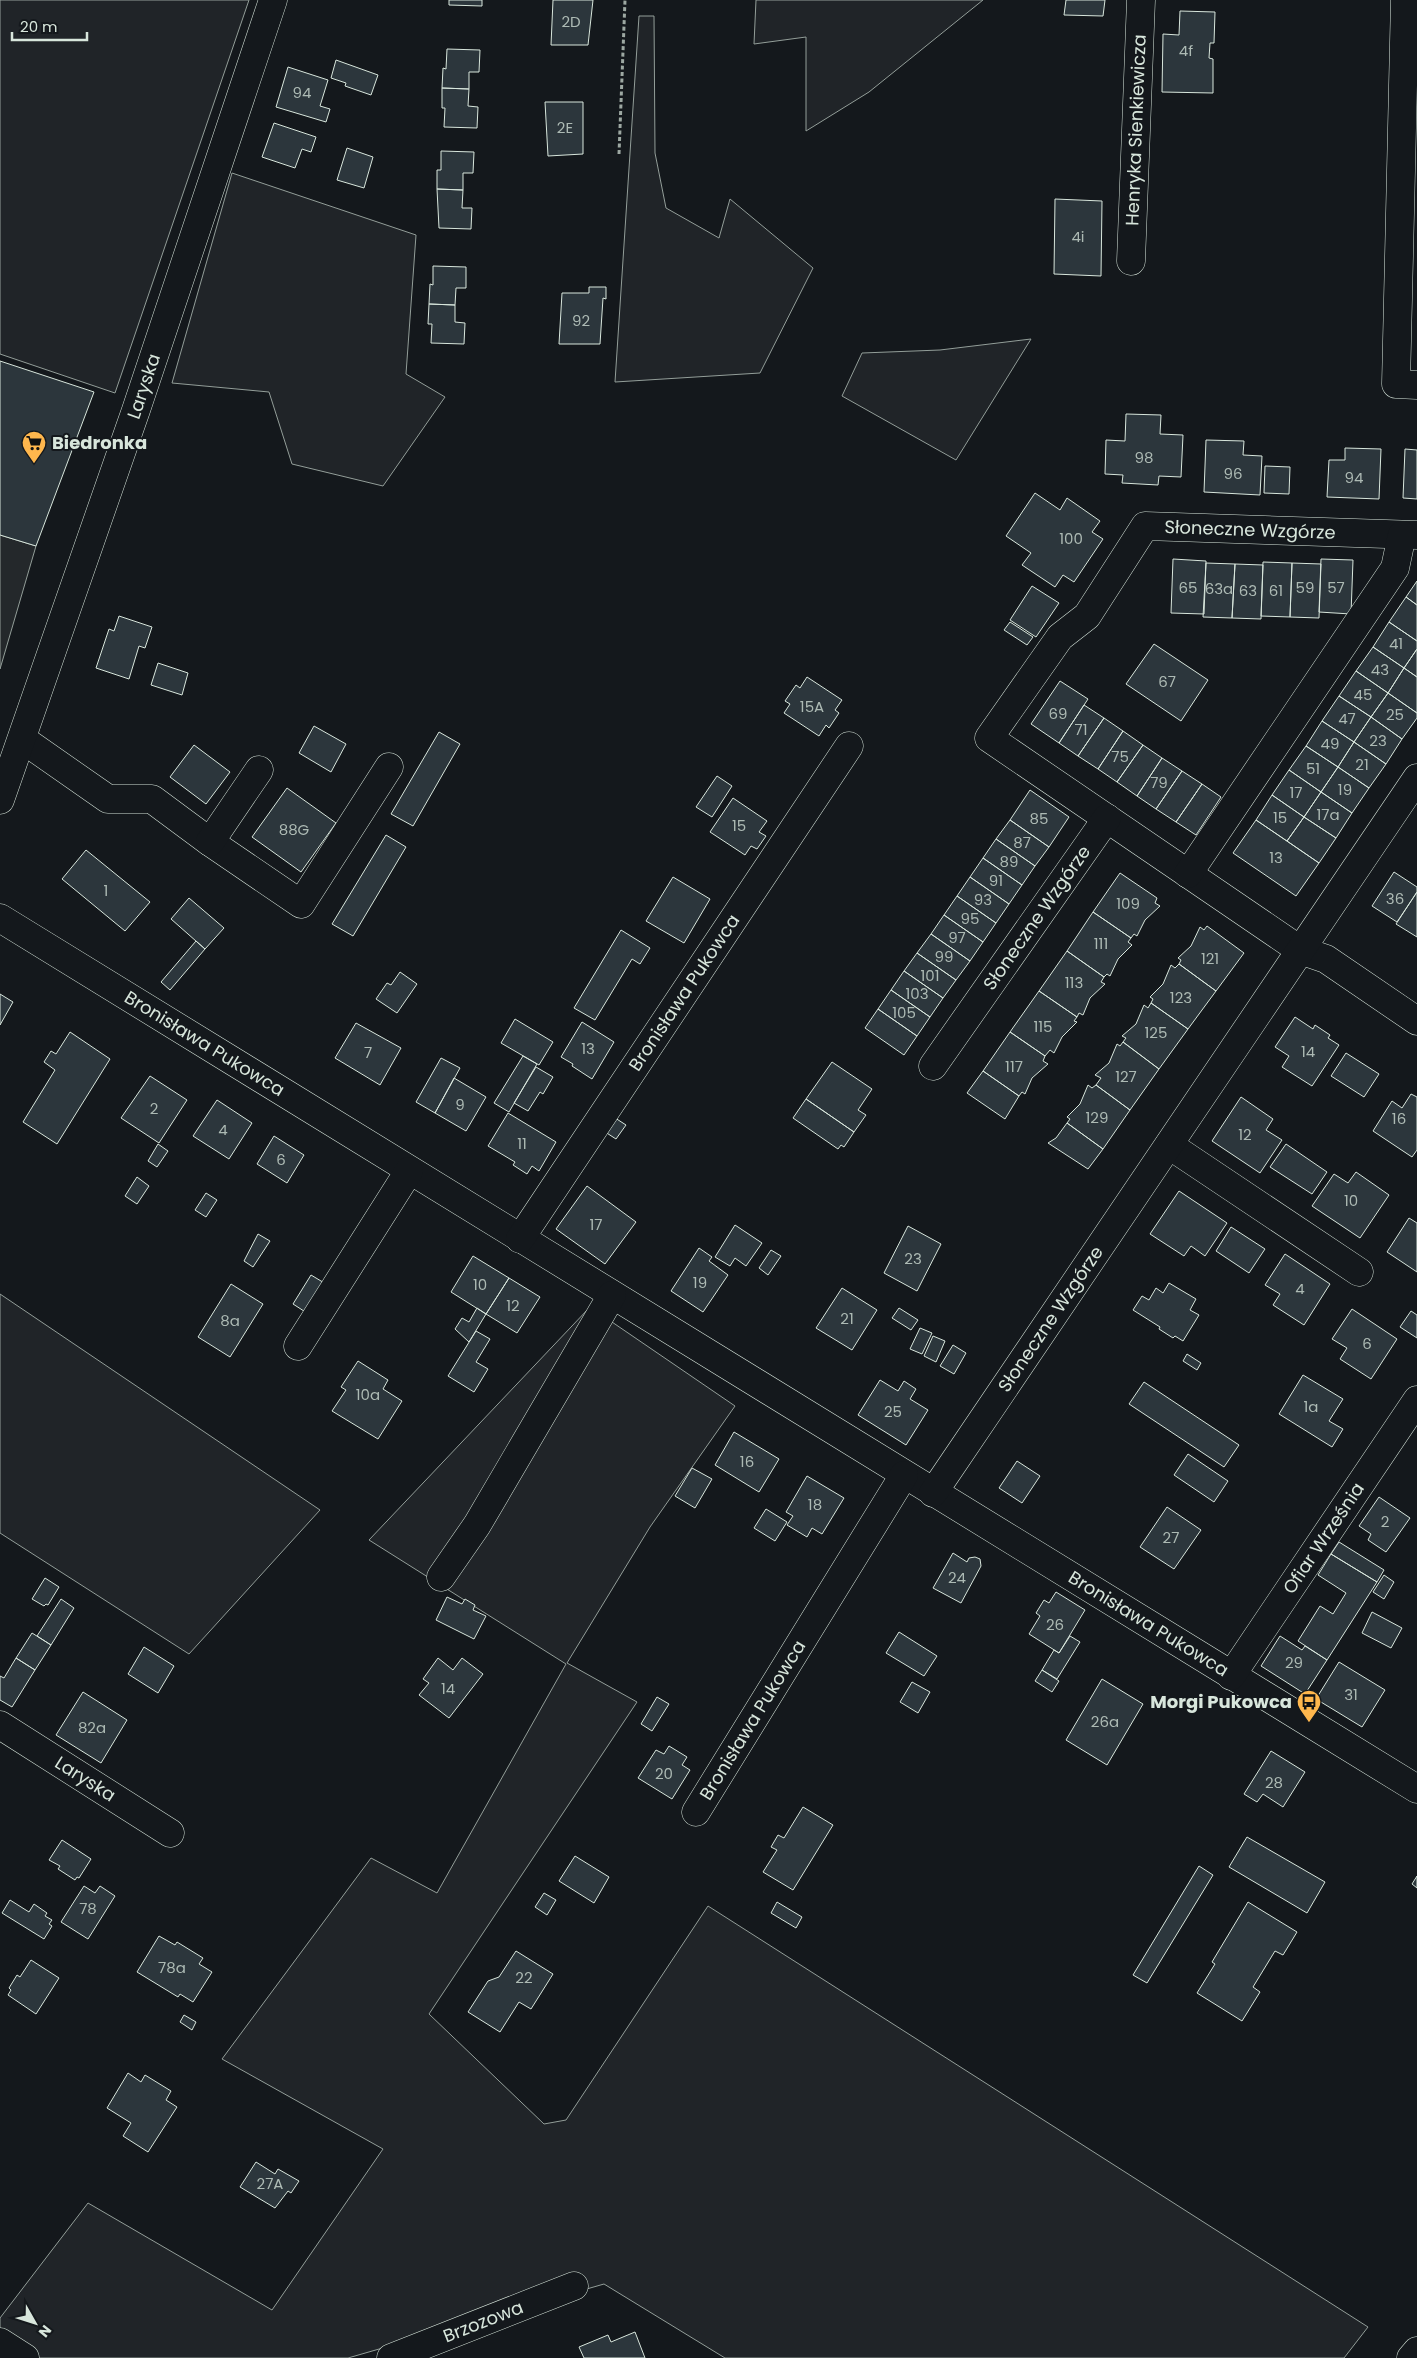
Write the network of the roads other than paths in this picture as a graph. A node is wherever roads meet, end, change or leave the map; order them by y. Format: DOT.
graph roads {
  1 [pos="273,0"];
  2 [pos="1141,0"];
  3 [pos="1405,0"];
  4 [pos="1131,261"];
  5 [pos="1417,386"];
  6 [pos="1410,535"];
  7 [pos="22,739"];
  8 [pos="849,746"];
  9 [pos="389,767"];
  10 [pos="260,770"];
  11 [pos="1417,778"];
  12 [pos="0,800"];
  13 [pos="1107,818"];
  14 [pos="210,842"];
  15 [pos="1188,874"];
  16 [pos="0,918"];
  17 [pos="1300,950"];
  18 [pos="1417,1021"];
  19 [pos="933,1066"];
  20 [pos="1168,1145"];
  21 [pos="409,1171"];
  22 [pos="520,1239"];
  23 [pos="1359,1272"];
  24 [pos="612,1295"];
  25 [pos="298,1346"];
  26 [pos="1417,1400"];
  27 [pos="904,1475"];
  28 [pos="934,1493"];
  29 [pos="442,1577"];
  30 [pos="1231,1676"];
  31 [pos="0,1725"];
  32 [pos="1417,1789"];
  33 [pos="696,1812"];
  34 [pos="170,1833"];
  35 [pos="574,2286"];
  36 [pos="0,2342"];
  37 [pos="1417,2351"];
  38 [pos="25,2358"];
  39 [pos="391,2358"];
  40 [pos="1411,2358"];
  1 -- 7 [label="street, Laryska"];
  2 -- 4 [label="street, Henryka Sienkiewicza"];
  3 -- 5 [label="street"];
  6 -- 13 [label="street, Słoneczne Wzgórze"];
  6 -- 15 [label="street, Słoneczne Wzgórze"];
  7 -- 12 [label="street, Laryska"];
  7 -- 14 [label="street"];
  8 -- 22 [label="street, Bronisława Pukowca"];
  9 -- 14 [label="street"];
  10 -- 14 [label="street"];
  11 -- 17 [label="street, Słoneczne Wzgórze"];
  13 -- 15 [label="street, Słoneczne Wzgórze"];
  13 -- 19 [label="street, Słoneczne Wzgórze"];
  15 -- 17 [label="street, Słoneczne Wzgórze"];
  16 -- 21 [label="street, Bronisława Pukowca"];
  17 -- 18 [label="street, Słoneczne Wzgórze"];
  17 -- 20 [label="street, Słoneczne Wzgórze"];
  20 -- 23 [label="street"];
  20 -- 28 [label="street, Słoneczne Wzgórze"];
  21 -- 22 [label="street, Bronisława Pukowca"];
  21 -- 25 [label="street"];
  22 -- 24 [label="street, Bronisława Pukowca"];
  24 -- 27 [label="street, Bronisława Pukowca"];
  24 -- 29 [label="street"];
  26 -- 30 [label="street, Ofiar Września"];
  27 -- 28 [label="street, Bronisława Pukowca"];
  27 -- 33 [label="street, Bronisława Pukowca"];
  28 -- 30 [label="street, Bronisława Pukowca"];
  30 -- 32 [label="street, Bronisława Pukowca"];
  31 -- 34 [label="street, Laryska"];
  35 -- 39 [label="street, Brzozowa"];
  36 -- 38 [label="street"];
  37 -- 40 [label="street"];
}
